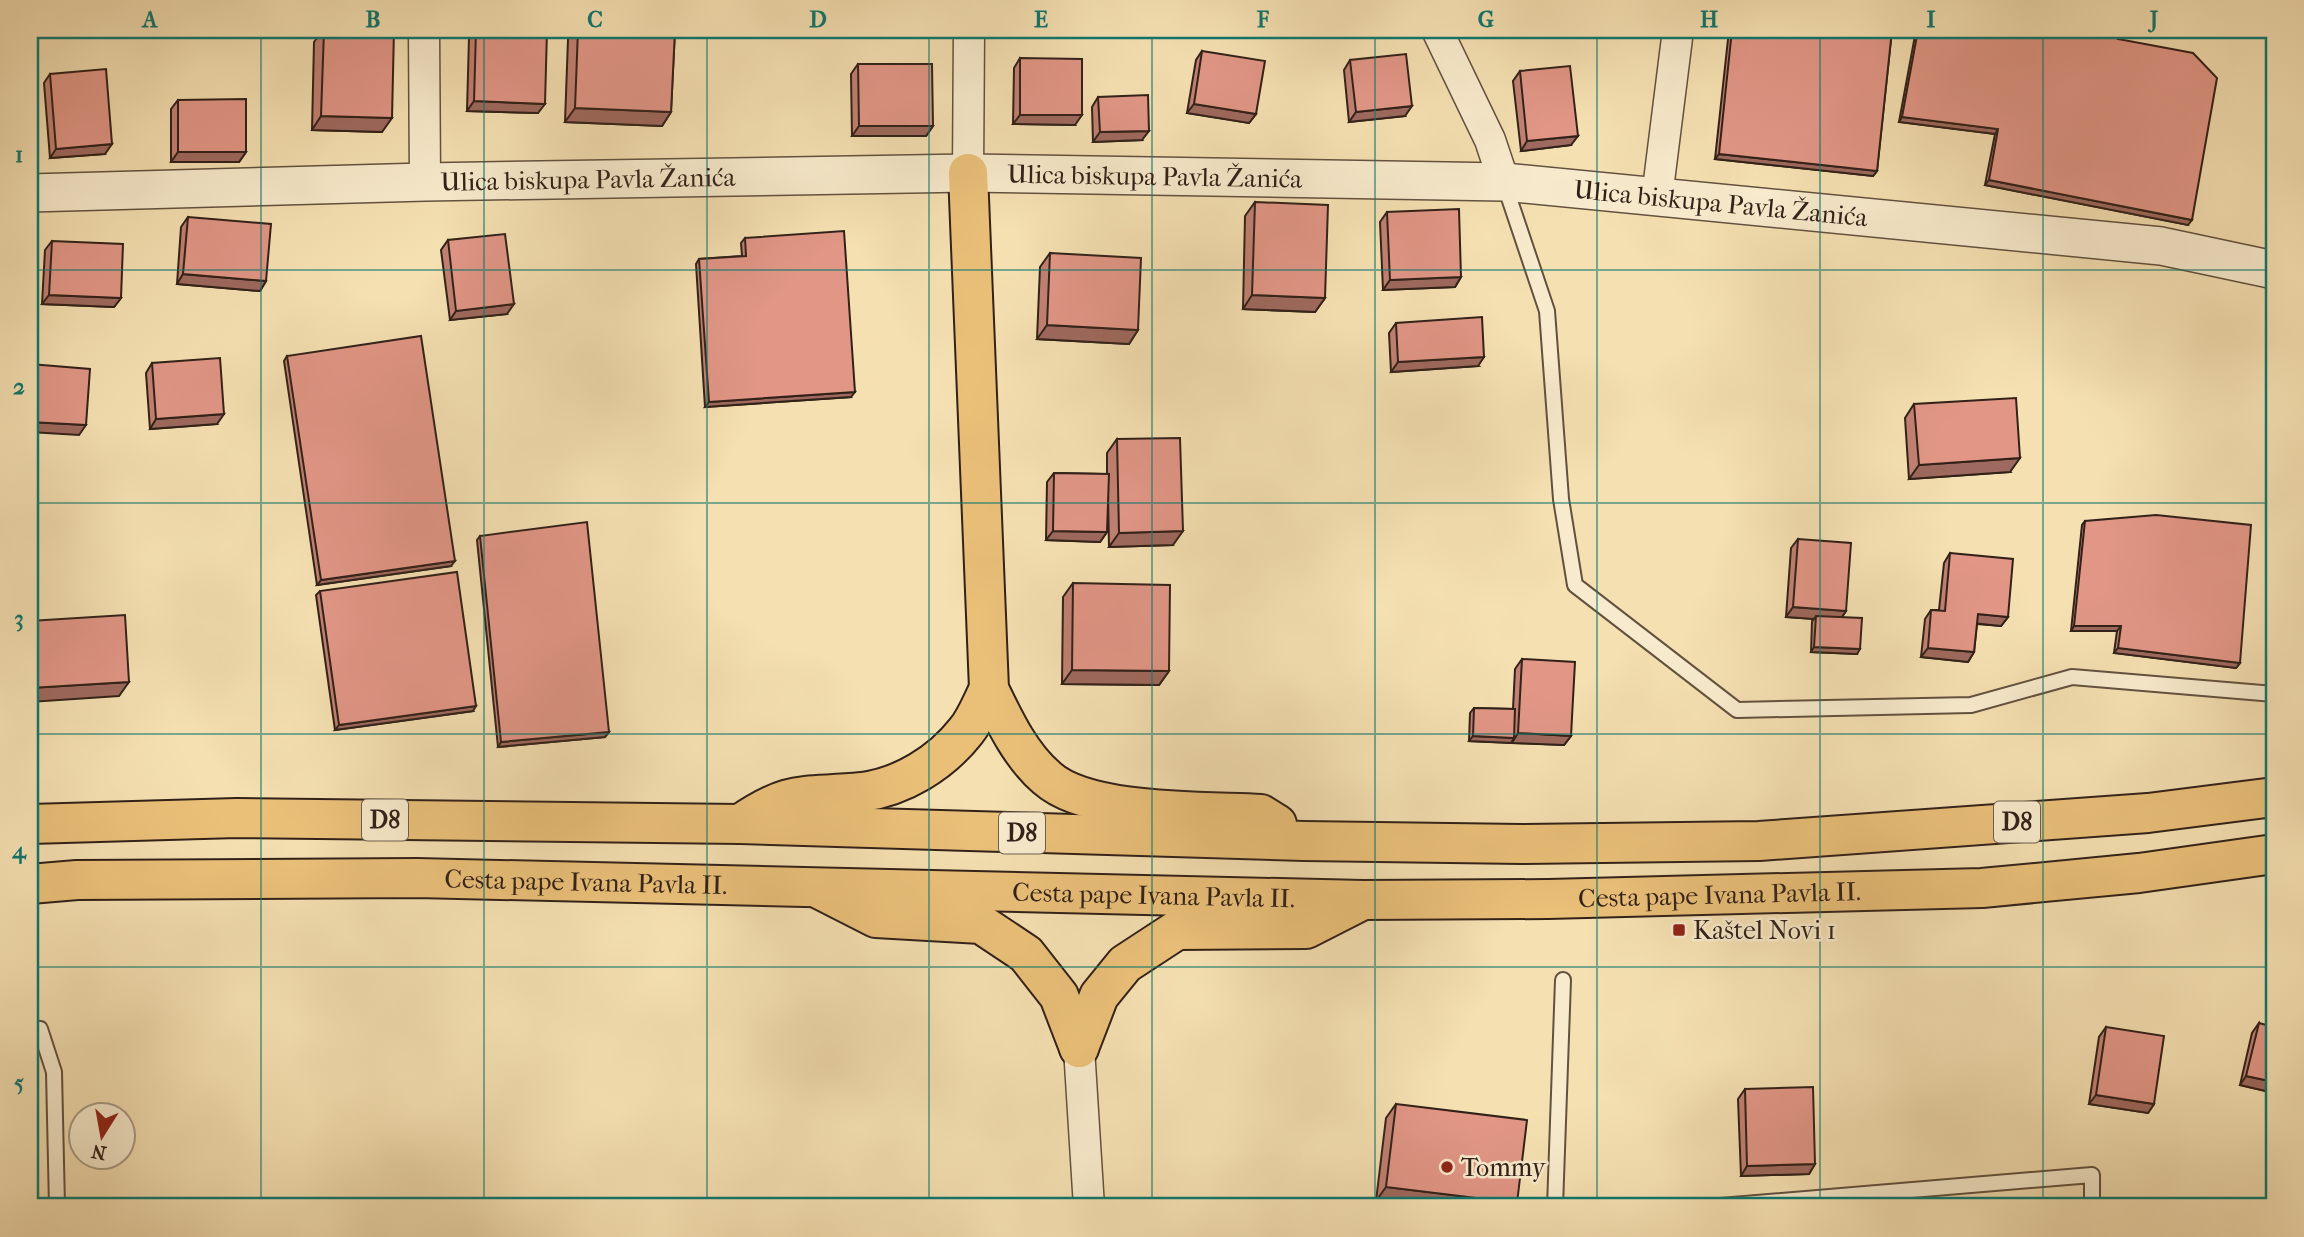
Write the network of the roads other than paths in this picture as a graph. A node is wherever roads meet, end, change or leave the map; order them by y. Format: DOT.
graph roads {
  1 [pos="424,30"];
  2 [pos="970,30"];
  3 [pos="1437,30"];
  4 [pos="1678,30"];
  5 [pos="968,173"];
  6 [pos="425,182"];
  7 [pos="1504,182"];
  8 [pos="30,193"];
  9 [pos="1657,197"];
  10 [pos="2274,270"];
  11 [pos="989,689"];
  12 [pos="2274,694"];
  13 [pos="2274,797"];
  14 [pos="30,824"];
  15 [pos="740,824"];
  16 [pos="1304,841"];
  17 [pos="2274,854"];
  18 [pos="30,884"];
  19 [pos="813,886"];
  20 [pos="1363,900"];
  21 [pos="1563,980"];
  22 [pos="30,1028"];
  23 [pos="1079,1048"];
  24 [pos="1720,1206"];
  25 [pos="57,1207"];
  26 [pos="1089,1207"];
  27 [pos="1555,1207"];
  28 [pos="2092,1207"];
  1 -- 6 [label="street"];
  2 -- 5 [label="street"];
  3 -- 7 [label="street"];
  4 -- 9 [label="street"];
  5 -- 6 [label="street, Ulica biskupa Pavla Žanića"];
  5 -- 7 [label="street, Ulica biskupa Pavla Žanića"];
  5 -- 11 [label="main road"];
  6 -- 8 [label="street, Ulica biskupa Pavla Žanića"];
  7 -- 9 [label="street, Ulica biskupa Pavla Žanića"];
  7 -- 12 [label="lane"];
  9 -- 10 [label="street, Ulica biskupa Pavla Žanića"];
  11 -- 15 [label="main road"];
  11 -- 16 [label="main road"];
  13 -- 16 [label="main road, Cesta pape Ivana Pavla II. / D8"];
  14 -- 15 [label="main road, Cesta pape Ivana Pavla II. / D8"];
  15 -- 16 [label="main road, Cesta pape Ivana Pavla II. / D8"];
  17 -- 20 [label="main road, Cesta pape Ivana Pavla II. / D8"];
  18 -- 19 [label="main road, Cesta pape Ivana Pavla II. / D8"];
  19 -- 20 [label="main road, Cesta pape Ivana Pavla II. / D8"];
  19 -- 23 [label="main road"];
  20 -- 23 [label="main road"];
  21 -- 27 [label="lane"];
  22 -- 25 [label="lane"];
  23 -- 26 [label="street"];
  24 -- 28 [label="lane"];
}
